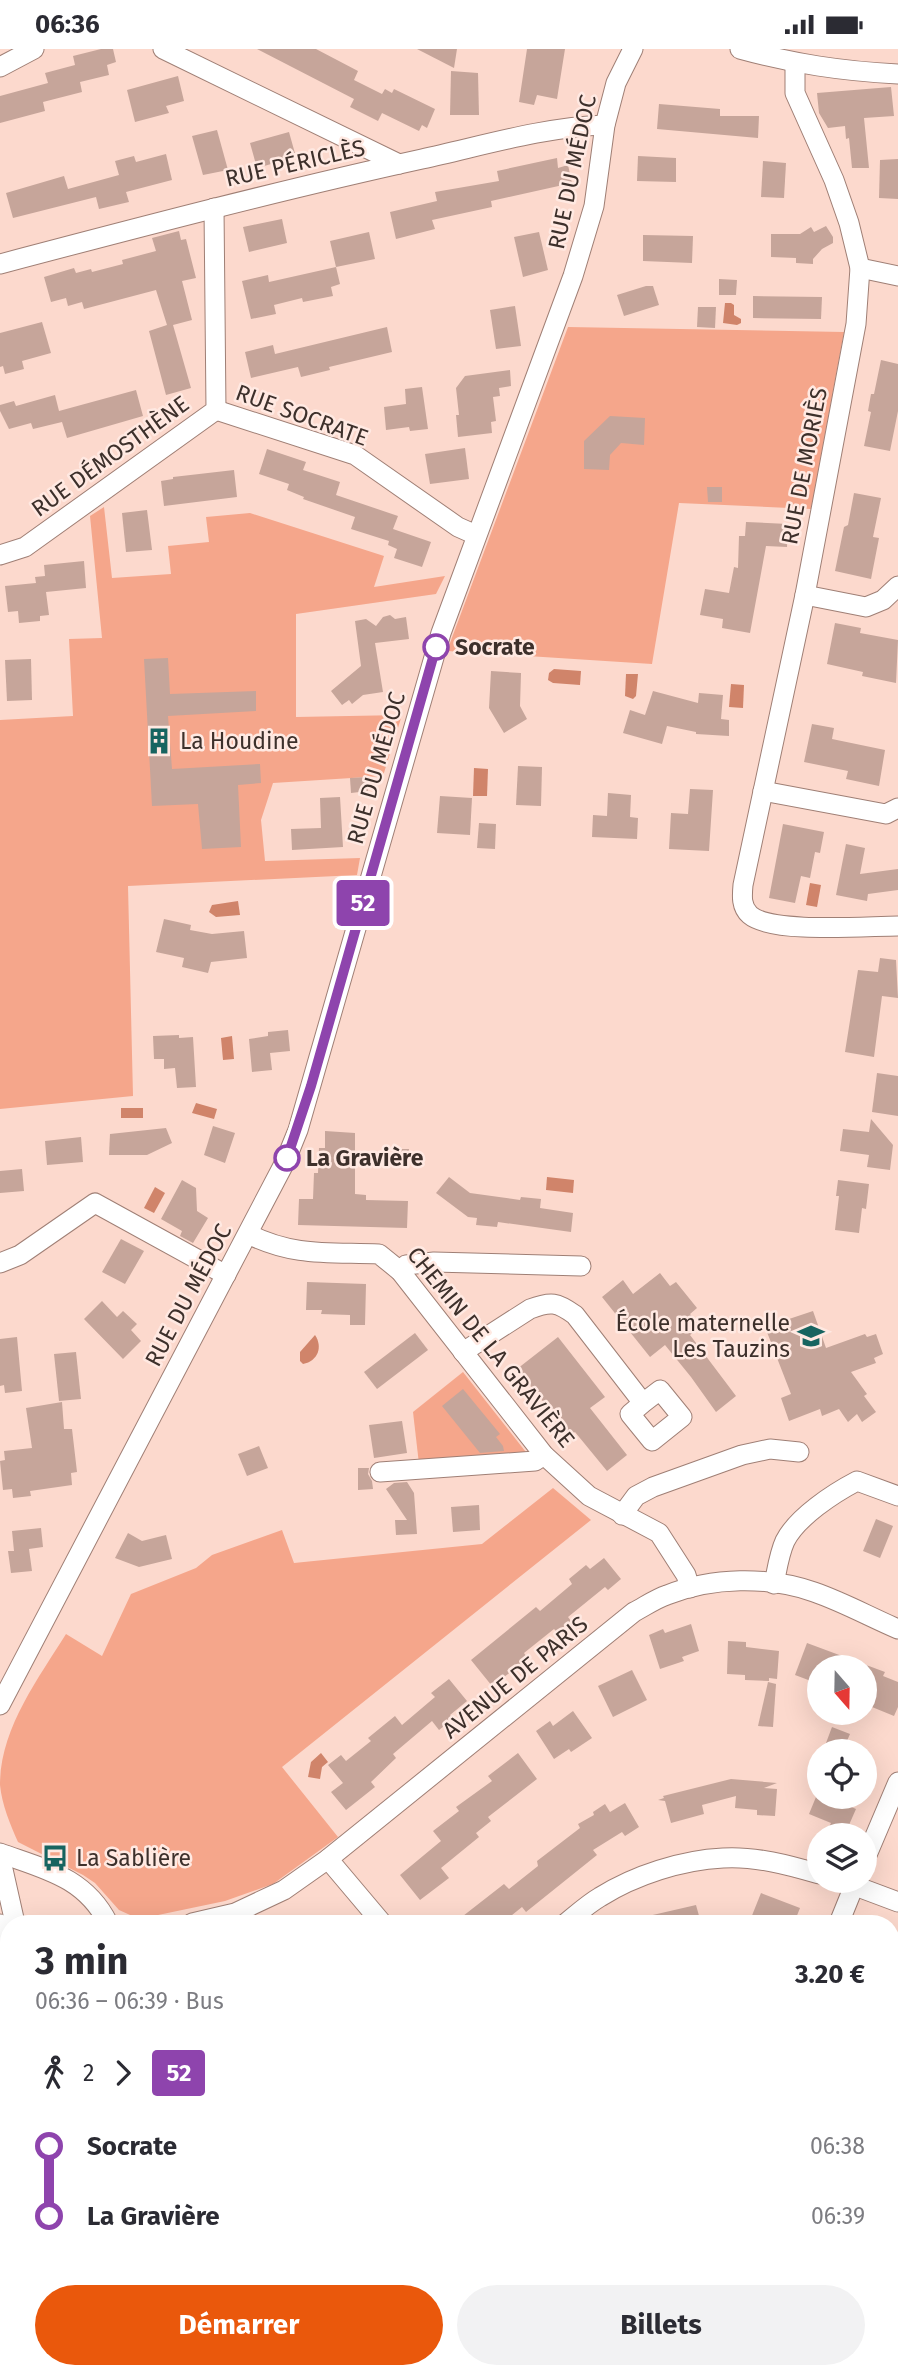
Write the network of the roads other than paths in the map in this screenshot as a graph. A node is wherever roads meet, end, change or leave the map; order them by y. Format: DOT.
graph roads {
  1 [pos="34,49"];
  2 [pos="163,49"];
  3 [pos="633,49"];
  4 [pos="740,49"];
  5 [pos="795,63"];
  6 [pos="0,67"];
  7 [pos="898,74"];
  8 [pos="605,125"];
  9 [pos="399,164"];
  10 [pos="214,208"];
  11 [pos="0,264"];
  12 [pos="860,268"];
  13 [pos="898,276"];
  14 [pos="216,409"];
  15 [pos="476,535"];
  16 [pos="0,555"];
  17 [pos="898,586"];
  18 [pos="805,595"];
  19 [pos="763,790"];
  20 [pos="898,809"];
  21 [pos="898,926"];
  22 [pos="248,1234"];
  23 [pos="0,1263"];
  24 [pos="581,1266"];
  25 [pos="400,1271"];
  26 [pos="226,1275"];
  27 [pos="463,1352"];
  28 [pos="643,1403"];
  29 [pos="799,1452"];
  30 [pos="544,1455"];
  31 [pos="380,1472"];
  32 [pos="898,1496"];
  33 [pos="622,1515"];
  34 [pos="774,1584"];
  35 [pos="690,1588"];
  36 [pos="898,1629"];
  37 [pos="0,1705"];
  38 [pos="898,1782"];
  39 [pos="877,1831"];
  40 [pos="0,1854"];
  41 [pos="328,1860"];
  42 [pos="807,1871"];
  43 [pos="848,1893"];
  44 [pos="876,1893"];
  45 [pos="898,1902"];
  46 [pos="13,1915"];
  47 [pos="103,1915"];
  48 [pos="226,1915"];
  49 [pos="375,1915"];
  50 [pos="576,1915"];
  51 [pos="841,1915"];
  1 -- 6 [label="street"];
  2 -- 9 [label="street"];
  3 -- 8 [label="street, RUE DU MÉDOC"];
  4 -- 5 [label="street"];
  5 -- 7 [label="street"];
  5 -- 12 [label="street, RUE DE MORIÈS"];
  8 -- 9 [label="street, RUE PÉRICLÈS"];
  8 -- 15 [label="street, RUE DU MÉDOC"];
  9 -- 10 [label="street, RUE PÉRICLÈS"];
  10 -- 11 [label="street, RUE PÉRICLÈS"];
  10 -- 14 [label="street, RUE DÉMOSTHÈNE"];
  12 -- 13 [label="street"];
  12 -- 18 [label="street, RUE DE MORIÈS"];
  14 -- 15 [label="street, RUE SOCRATE"];
  14 -- 16 [label="street, RUE DÉMOSTHÈNE"];
  15 -- 22 [label="street, RUE DU MÉDOC"];
  17 -- 18 [label="street"];
  18 -- 19 [label="street, RUE DE MORIÈS"];
  19 -- 20 [label="street"];
  19 -- 21 [label="street, RUE DE MORIÈS"];
  22 -- 25 [label="street, CHEMIN DE LA GRAVIÈRE"];
  22 -- 26 [label="street, RUE DU MÉDOC"];
  23 -- 26 [label="street"];
  24 -- 25 [label="street"];
  25 -- 27 [label="street, CHEMIN DE LA GRAVIÈRE"];
  26 -- 37 [label="street, RUE DU MÉDOC"];
  27 -- 28 [label="street"];
  27 -- 30 [label="street, CHEMIN DE LA GRAVIÈRE"];
  29 -- 33 [label="street"];
  30 -- 31 [label="street"];
  30 -- 33 [label="street, CHEMIN DE LA GRAVIÈRE"];
  32 -- 34 [label="street"];
  33 -- 35 [label="street, CHEMIN DE LA GRAVIÈRE"];
  34 -- 35 [label="street, AVENUE DE PARIS"];
  34 -- 36 [label="street, AVENUE DE PARIS"];
  35 -- 41 [label="street, AVENUE DE PARIS"];
  38 -- 39 [label="street"];
  40 -- 46 [label="street"];
  40 -- 47 [label="street"];
  41 -- 48 [label="street, AVENUE DE PARIS"];
  41 -- 49 [label="street"];
  42 -- 50 [label="street"];
  43 -- 51 [label="street"];
  44 -- 45 [label="street"];
}
